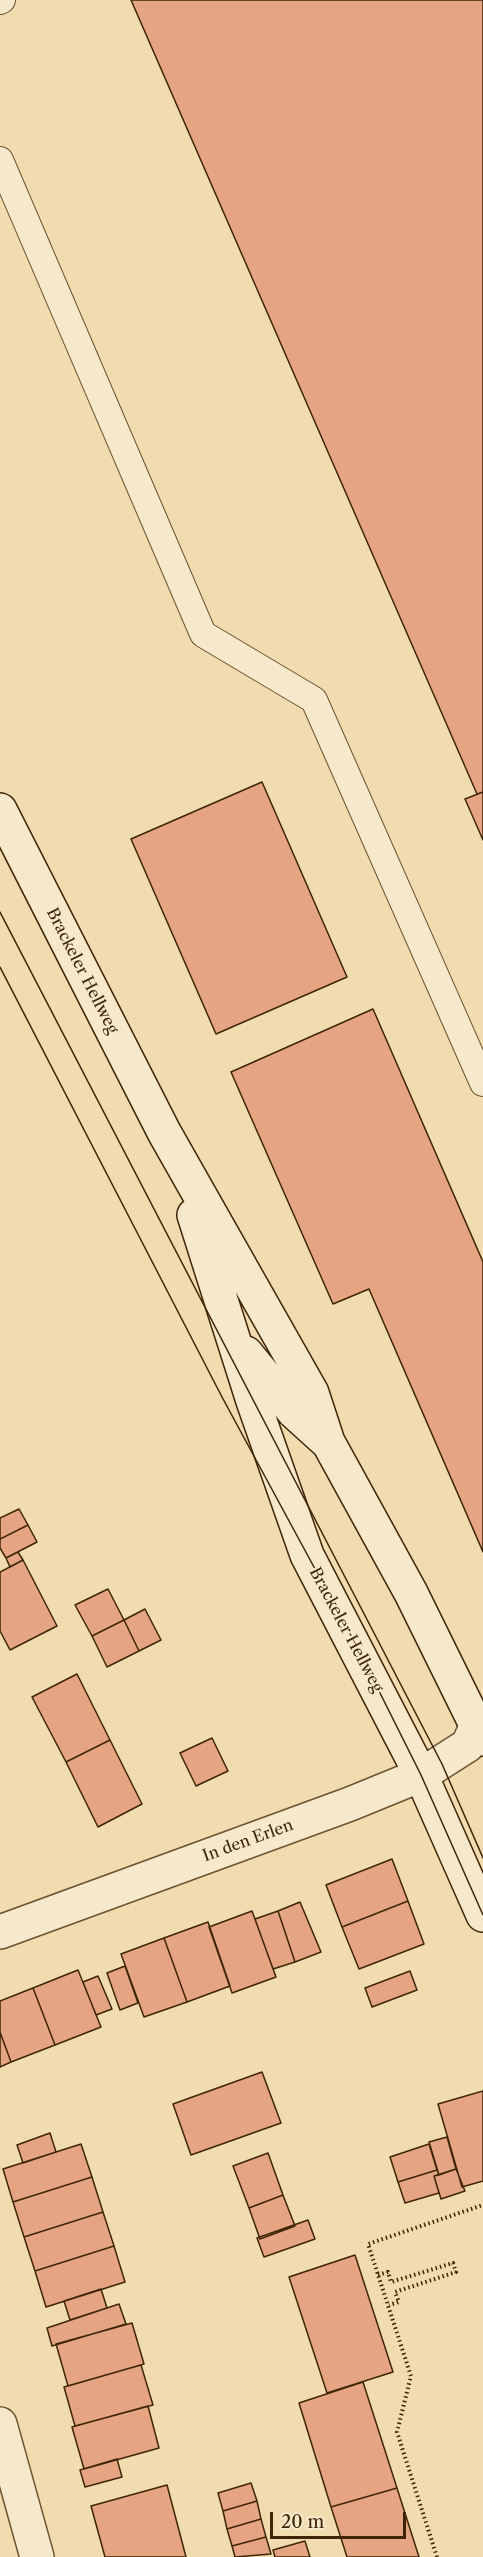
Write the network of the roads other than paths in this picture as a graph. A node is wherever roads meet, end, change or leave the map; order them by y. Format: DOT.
graph roads {
  1 [pos="0,160"];
  2 [pos="0,810"];
  3 [pos="483,1083"];
  4 [pos="164,1132"];
  5 [pos="233,1335"];
  6 [pos="328,1443"];
  7 [pos="481,1728"];
  8 [pos="421,1774"];
  9 [pos="483,1915"];
  10 [pos="0,1932"];
  11 [pos="0,2424"];
  12 [pos="37,2557"];
  1 -- 3 [label="lane"];
  2 -- 4 [label="main road, Brackeler Hellweg"];
  4 -- 5 [label="main road, Brackeler Hellweg"];
  4 -- 6 [label="main road, Brackeler Hellweg"];
  5 -- 6 [label="main road, Brackeler Hellweg"];
  5 -- 8 [label="main road, Brackeler Hellweg"];
  6 -- 7 [label="main road, Brackeler Hellweg"];
  7 -- 8 [label="main road, In den Erlen"];
  8 -- 9 [label="main road, Brackeler Hellweg"];
  8 -- 10 [label="main road, In den Erlen"];
  11 -- 12 [label="main road"];
}
